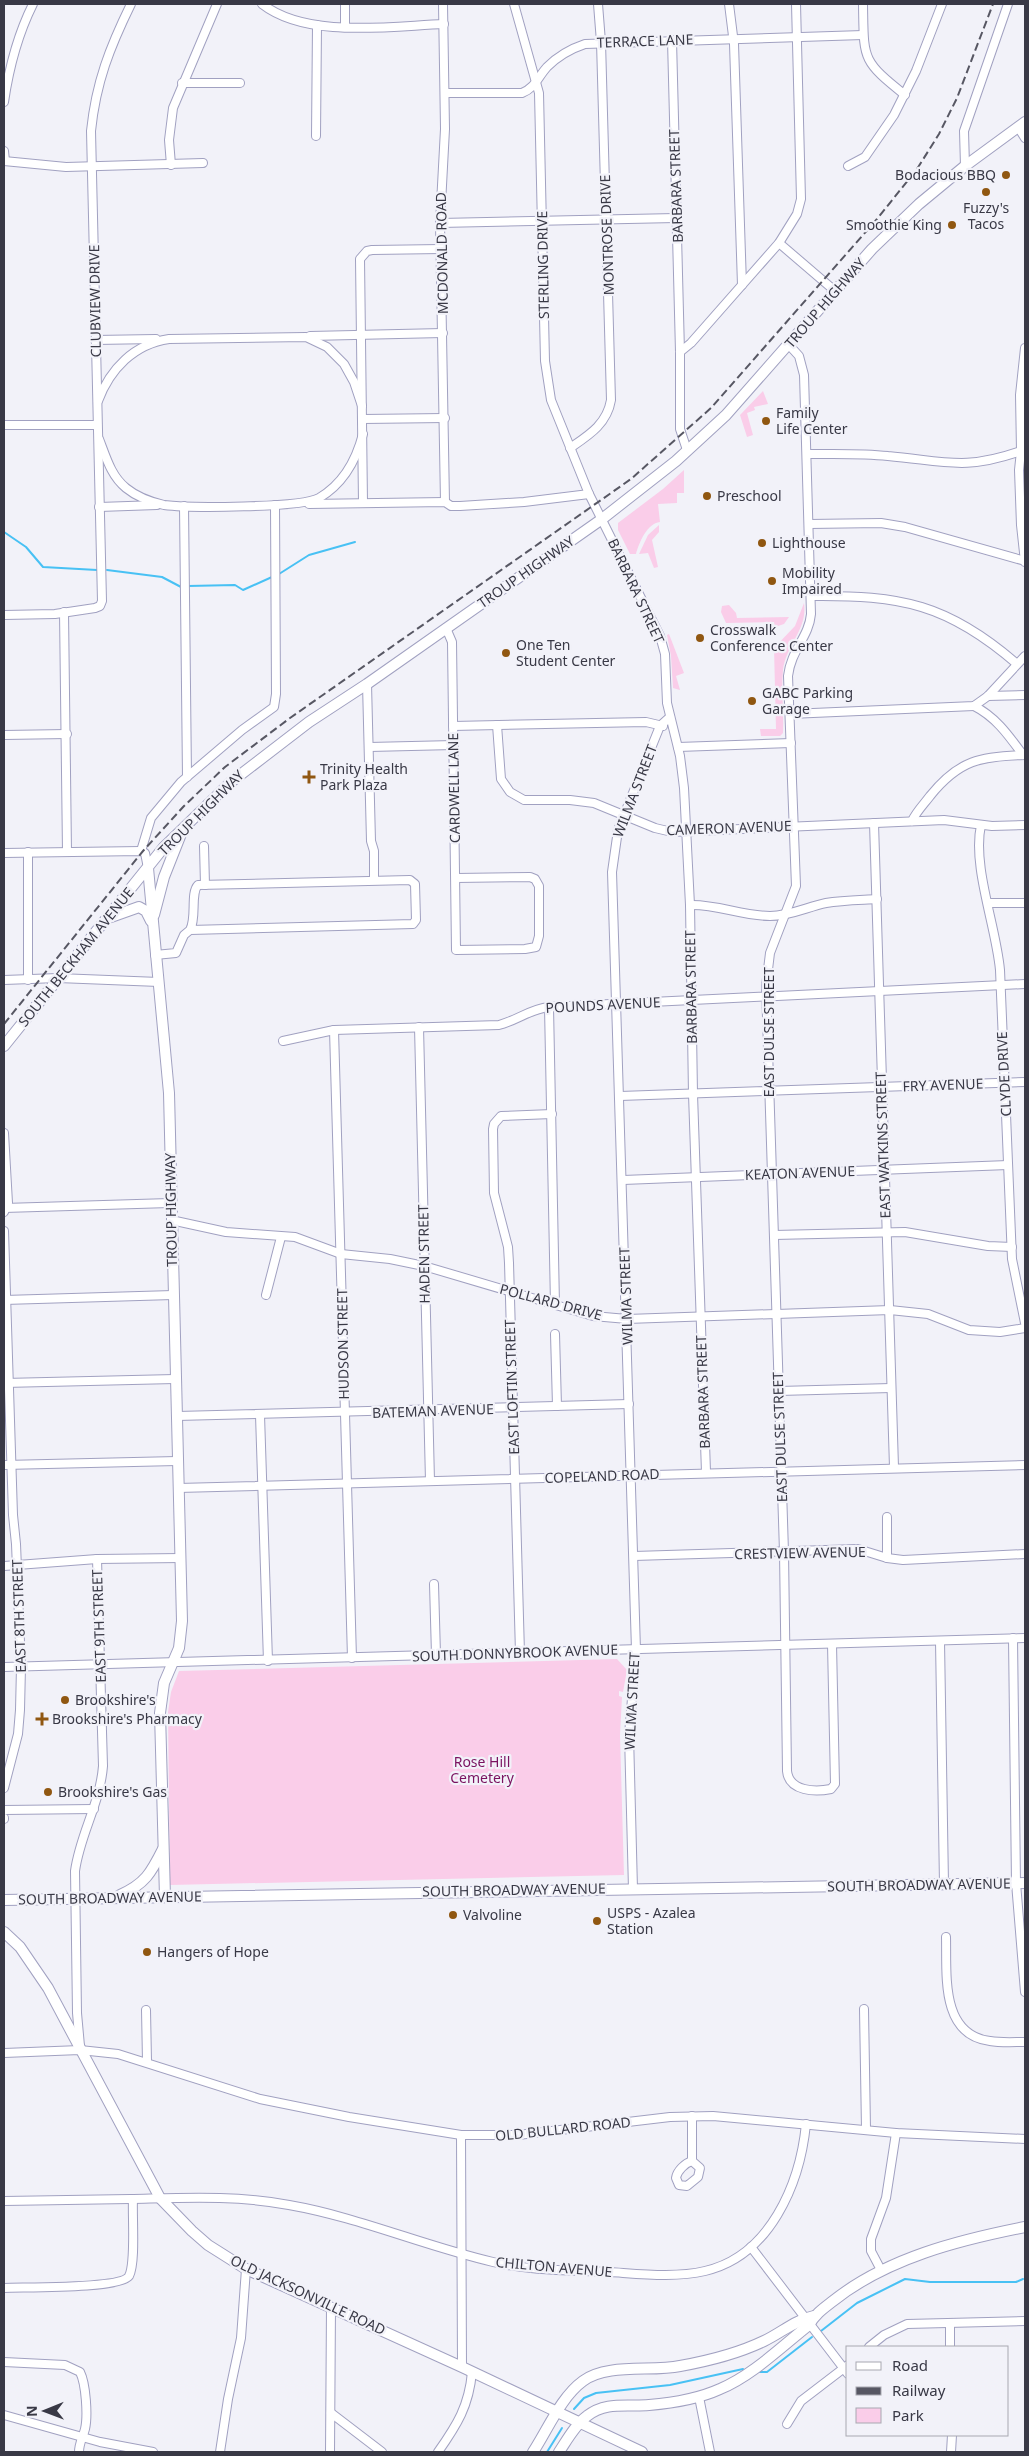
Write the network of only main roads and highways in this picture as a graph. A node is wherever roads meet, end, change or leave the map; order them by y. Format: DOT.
graph roads {
  1 [pos="1022,124"];
  2 [pos="183,828"];
  3 [pos="148,868"];
  4 [pos="107,919"];
  5 [pos="152,924"];
  6 [pos="4,1046"];
  7 [pos="164,1848"];
  8 [pos="1021,1883"];
  9 [pos="165,1897"];
  10 [pos="115,1898"];
  11 [pos="4,1900"];
  12 [pos="4,1932"];
  13 [pos="1025,2227"];
  14 [pos="809,2320"];
  15 [pos="558,2413"];
  16 [pos="579,2424"];
  17 [pos="533,2452"];
  18 [pos="559,2452"];
  19 [pos="642,2452"];
  1 -- 2 [label="main road, TROUP HIGHWAY"];
  2 -- 3 [label="main road, TROUP HIGHWAY"];
  2 -- 5 [label="main road"];
  3 -- 4 [label="main road, SOUTH BECKHAM AVENUE"];
  3 -- 5 [label="main road, TROUP HIGHWAY"];
  4 -- 5 [label="main road"];
  4 -- 6 [label="main road, SOUTH BECKHAM AVENUE"];
  5 -- 7 [label="main road, TROUP HIGHWAY"];
  7 -- 9 [label="main road, TROUP HIGHWAY"];
  7 -- 10 [label="main road"];
  8 -- 9 [label="main road, SOUTH BROADWAY AVENUE"];
  9 -- 10 [label="main road, SOUTH BROADWAY AVENUE"];
  10 -- 11 [label="main road, SOUTH BROADWAY AVENUE"];
  12 -- 15 [label="main road, OLD JACKSONVILLE ROAD"];
  13 -- 14 [label="main road"];
  14 -- 15 [label="main road"];
  14 -- 16 [label="main road"];
  15 -- 16 [label="main road, OLD JACKSONVILLE ROAD"];
  15 -- 17 [label="main road"];
  16 -- 18 [label="main road"];
  16 -- 19 [label="main road, OLD JACKSONVILLE ROAD"];
}
